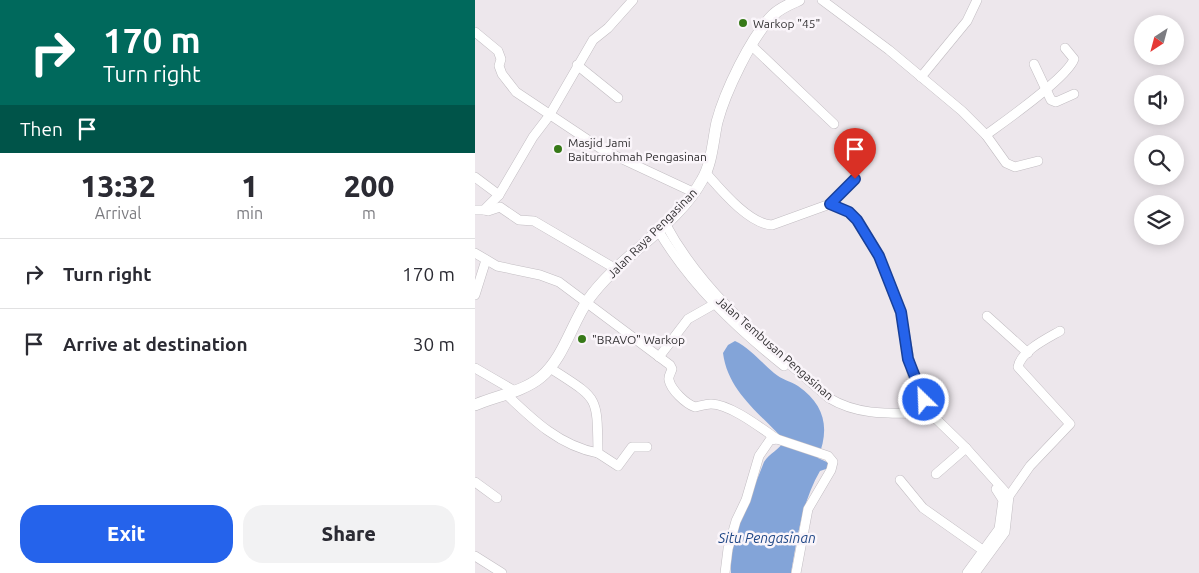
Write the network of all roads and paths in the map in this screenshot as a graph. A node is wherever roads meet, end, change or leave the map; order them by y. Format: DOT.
graph roads {
  1 [pos="633,0"];
  2 [pos="799,0"];
  3 [pos="822,0"];
  4 [pos="977,0"];
  5 [pos="475,32"];
  6 [pos="752,46"];
  7 [pos="1065,48"];
  8 [pos="1034,64"];
  9 [pos="577,65"];
  10 [pos="921,77"];
  11 [pos="1045,89"];
  12 [pos="1074,94"];
  13 [pos="618,98"];
  14 [pos="549,116"];
  15 [pos="834,124"];
  16 [pos="986,135"];
  17 [pos="1037,161"];
  18 [pos="706,173"];
  19 [pos="475,177"];
  20 [pos="855,179"];
  21 [pos="695,193"];
  22 [pos="499,195"];
  23 [pos="830,204"];
  24 [pos="479,210"];
  25 [pos="661,226"];
  26 [pos="475,253"];
  27 [pos="486,260"];
  28 [pos="616,269"];
  29 [pos="475,296"];
  30 [pos="587,302"];
  31 [pos="717,303"];
  32 [pos="987,316"];
  33 [pos="1060,331"];
  34 [pos="1028,353"];
  35 [pos="659,357"];
  36 [pos="475,368"];
  37 [pos="550,368"];
  38 [pos="510,392"];
  39 [pos="475,405"];
  40 [pos="929,416"];
  41 [pos="780,440"];
  42 [pos="647,447"];
  43 [pos="964,450"];
  44 [pos="598,454"];
  45 [pos="935,474"];
  46 [pos="900,480"];
  47 [pos="475,482"];
  48 [pos="497,498"];
  49 [pos="1006,498"];
  50 [pos="993,545"];
  51 [pos="984,551"];
  52 [pos="475,556"];
  53 [pos="502,573"];
  54 [pos="725,573"];
  55 [pos="796,573"];
  56 [pos="967,573"];
  57 [pos="975,573"];
  1 -- 9 [label="street"];
  2 -- 6 [label="main road, Jalan Raya Pengasinan"];
  3 -- 10 [label="street"];
  4 -- 10 [label="street"];
  5 -- 14 [label="street"];
  6 -- 15 [label="street"];
  6 -- 18 [label="main road, Jalan Raya Pengasinan"];
  7 -- 11 [label="street"];
  8 -- 11 [label="street"];
  9 -- 13 [label="street"];
  9 -- 14 [label="street"];
  10 -- 16 [label="street"];
  11 -- 12 [label="street"];
  11 -- 16 [label="street"];
  14 -- 21 [label="street"];
  14 -- 22 [label="street"];
  16 -- 17 [label="street"];
  18 -- 21 [label="main road, Jalan Raya Pengasinan"];
  18 -- 23 [label="street"];
  19 -- 22 [label="street"];
  20 -- 23 [label="street"];
  21 -- 25 [label="main road, Jalan Raya Pengasinan"];
  22 -- 24 [label="street"];
  23 -- 40 [label="street"];
  24 -- 28 [label="street"];
  25 -- 28 [label="main road, Jalan Raya Pengasinan"];
  25 -- 31 [label="street, Jalan Tembusan Pengasinan"];
  26 -- 27 [label="street"];
  27 -- 29 [label="street"];
  27 -- 30 [label="street"];
  28 -- 30 [label="main road, Jalan Raya Pengasinan"];
  30 -- 35 [label="street"];
  30 -- 37 [label="main road, Jalan Raya Pengasinan"];
  31 -- 35 [label="street"];
  31 -- 40 [label="street, Jalan Tembusan Pengasinan"];
  32 -- 34 [label="street"];
  33 -- 34 [label="street"];
  34 -- 49 [label="street"];
  35 -- 41 [label="street"];
  36 -- 38 [label="street"];
  37 -- 38 [label="main road, Jalan Raya Pengasinan"];
  37 -- 44 [label="street"];
  38 -- 39 [label="main road, Jalan Raya Pengasinan"];
  38 -- 44 [label="street"];
  40 -- 43 [label="street"];
  41 -- 54 [label="street"];
  41 -- 55 [label="street"];
  42 -- 44 [label="street"];
  43 -- 45 [label="street"];
  43 -- 49 [label="street"];
  46 -- 51 [label="street"];
  47 -- 48 [label="street"];
  49 -- 50 [label="street"];
  50 -- 51 [label="street"];
  50 -- 57 [label="street"];
  51 -- 56 [label="street"];
  52 -- 53 [label="street"];
}
